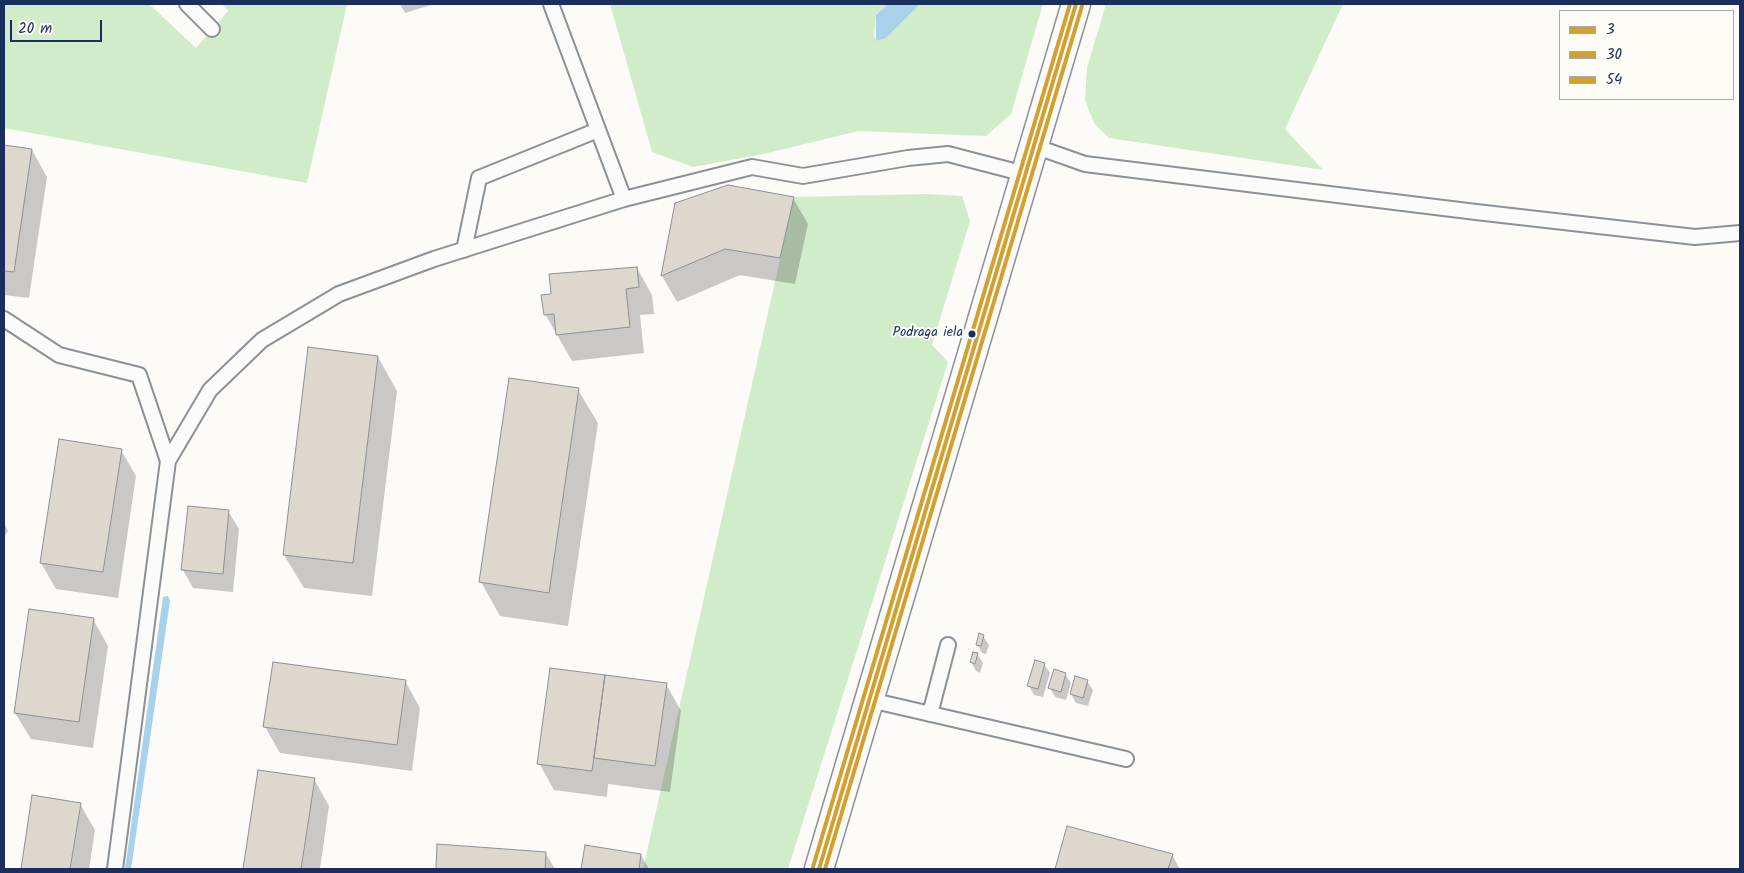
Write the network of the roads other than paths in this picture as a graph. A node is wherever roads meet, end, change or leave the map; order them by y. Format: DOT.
graph roads {
  1 [pos="187,4"];
  2 [pos="551,4"];
  3 [pos="1076,4"];
  4 [pos="212,29"];
  5 [pos="598,130"];
  6 [pos="1034,146"];
  7 [pos="1025,174"];
  8 [pos="624,199"];
  9 [pos="1740,232"];
  10 [pos="464,250"];
  11 [pos="4,319"];
  12 [pos="168,460"];
  13 [pos="948,645"];
  14 [pos="870,700"];
  15 [pos="930,714"];
  16 [pos="1126,759"];
  17 [pos="115,869"];
  18 [pos="819,869"];
  1 -- 4 [label="lane"];
  2 -- 5 [label="lane"];
  3 -- 6 [label="main road"];
  5 -- 8 [label="lane"];
  5 -- 10 [label="lane"];
  6 -- 7 [label="main road"];
  6 -- 9 [label="lane"];
  7 -- 8 [label="lane"];
  7 -- 14 [label="main road"];
  8 -- 10 [label="lane"];
  10 -- 12 [label="lane"];
  11 -- 12 [label="lane"];
  12 -- 17 [label="lane"];
  13 -- 15 [label="lane"];
  14 -- 15 [label="lane"];
  14 -- 18 [label="main road"];
  15 -- 16 [label="lane"];
}
